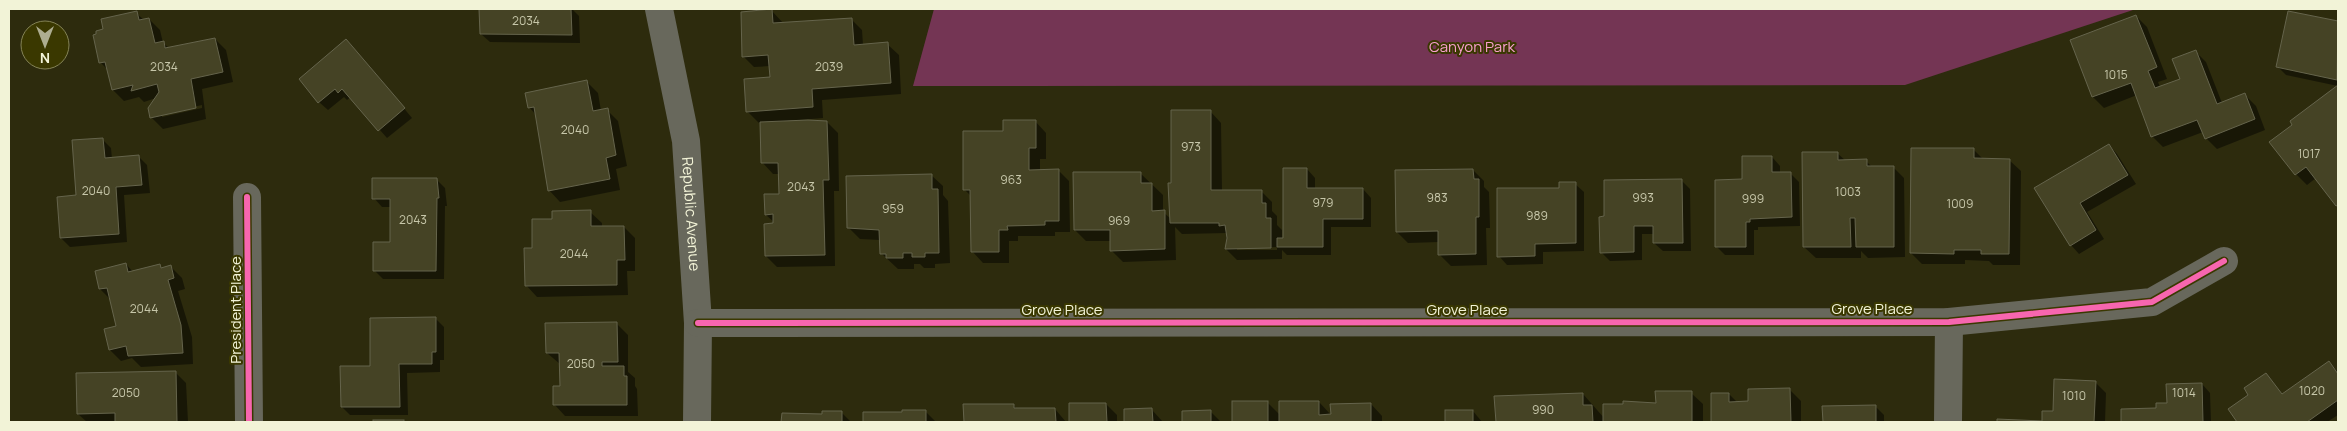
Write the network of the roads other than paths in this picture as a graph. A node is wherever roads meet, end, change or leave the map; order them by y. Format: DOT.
graph roads {
  1 [pos="659,9"];
  2 [pos="247,197"];
  3 [pos="2224,261"];
  4 [pos="1949,322"];
  5 [pos="698,324"];
  6 [pos="249,422"];
  7 [pos="697,422"];
  8 [pos="1948,422"];
  1 -- 5 [label="street, Republic Avenue"];
  2 -- 6 [label="street, President Place"];
  3 -- 4 [label="street, Grove Place"];
  4 -- 5 [label="street, Grove Place"];
  4 -- 8 [label="street"];
  5 -- 7 [label="street, Republic Avenue"];
}
